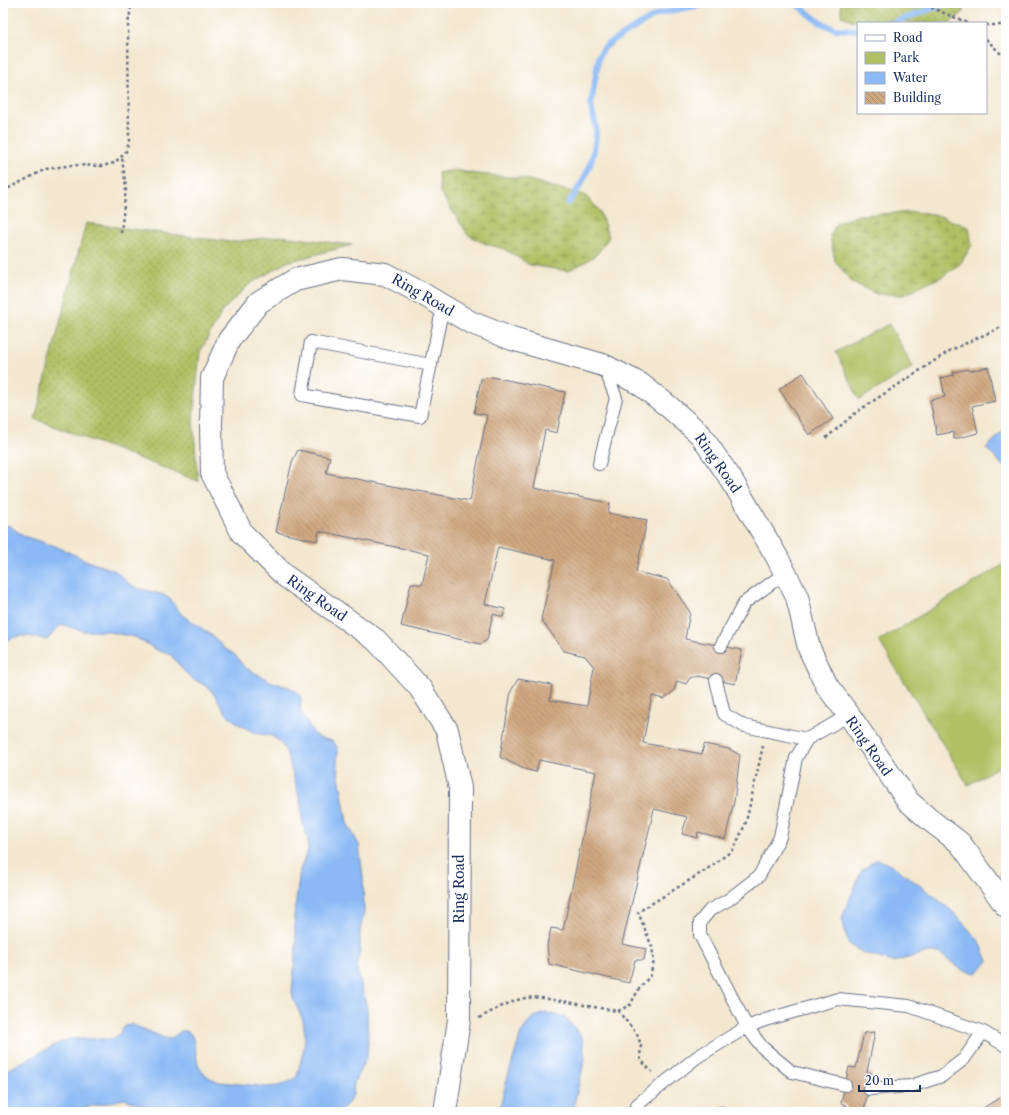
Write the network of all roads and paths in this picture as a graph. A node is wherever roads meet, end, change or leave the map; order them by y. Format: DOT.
graph roads {
  1 [pos="132,3"];
  2 [pos="920,3"];
  3 [pos="966,22"];
  4 [pos="987,25"];
  5 [pos="1006,25"];
  6 [pos="987,40"];
  7 [pos="1006,59"];
  8 [pos="122,156"];
  9 [pos="3,191"];
  10 [pos="121,234"];
  11 [pos="443,306"];
  12 [pos="1006,325"];
  13 [pos="603,364"];
  14 [pos="431,365"];
  15 [pos="826,438"];
  16 [pos="599,464"];
  17 [pos="785,573"];
  18 [pos="721,646"];
  19 [pos="716,680"];
  20 [pos="849,716"];
  21 [pos="767,731"];
  22 [pos="807,739"];
  23 [pos="1006,906"];
  24 [pos="618,1011"];
  25 [pos="477,1020"];
  26 [pos="747,1027"];
  27 [pos="983,1032"];
  28 [pos="1006,1046"];
  29 [pos="662,1085"];
  30 [pos="845,1085"];
  31 [pos="868,1089"];
  32 [pos="445,1112"];
  33 [pos="634,1112"];
  1 -- 8 [label="path"];
  2 -- 3 [label="path"];
  4 -- 5 [label="path"];
  6 -- 7 [label="path"];
  8 -- 9 [label="path"];
  8 -- 10 [label="path"];
  11 -- 13 [label="street, Ring Road"];
  11 -- 14 [label="lane"];
  11 -- 32 [label="street, Ring Road"];
  12 -- 15 [label="path"];
  13 -- 16 [label="lane"];
  13 -- 17 [label="street, Ring Road"];
  14 -- 14 [label="lane"];
  17 -- 18 [label="lane"];
  17 -- 20 [label="street, Ring Road"];
  19 -- 21 [label="lane"];
  20 -- 22 [label="lane"];
  20 -- 23 [label="street, Ring Road"];
  21 -- 22 [label="lane"];
  21 -- 24 [label="path"];
  22 -- 26 [label="lane"];
  24 -- 25 [label="path"];
  24 -- 29 [label="path"];
  26 -- 27 [label="lane"];
  26 -- 29 [label="lane"];
  26 -- 30 [label="lane"];
  27 -- 28 [label="lane"];
  27 -- 31 [label="lane"];
  29 -- 33 [label="lane"];
}
